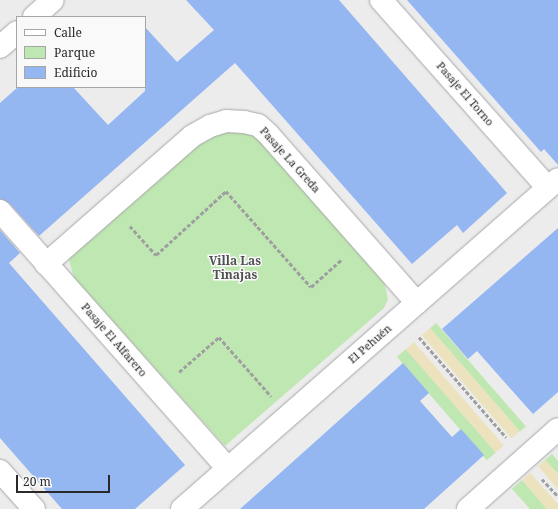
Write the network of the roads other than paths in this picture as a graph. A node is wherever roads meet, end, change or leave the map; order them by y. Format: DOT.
graph roads {
  1 [pos="53,0"];
  2 [pos="381,0"];
  3 [pos="35,16"];
  4 [pos="16,33"];
  5 [pos="0,47"];
  6 [pos="553,184"];
  7 [pos="0,211"];
  8 [pos="46,264"];
  9 [pos="409,310"];
  10 [pos="558,429"];
  11 [pos="228,469"];
  12 [pos="0,471"];
  13 [pos="34,509"];
  14 [pos="182,509"];
  15 [pos="468,509"];
  1 -- 3 [label="street"];
  2 -- 6 [label="street, Pasaje El Torno"];
  4 -- 5 [label="street"];
  6 -- 9 [label="street, El Pehuén"];
  7 -- 8 [label="street, Pasaje El Alfarero"];
  8 -- 9 [label="street, Pasaje La Greda"];
  8 -- 11 [label="street, Pasaje El Alfarero"];
  9 -- 11 [label="street, El Pehuén"];
  10 -- 15 [label="street"];
  11 -- 14 [label="street, El Pehuén"];
  12 -- 13 [label="street"];
}
